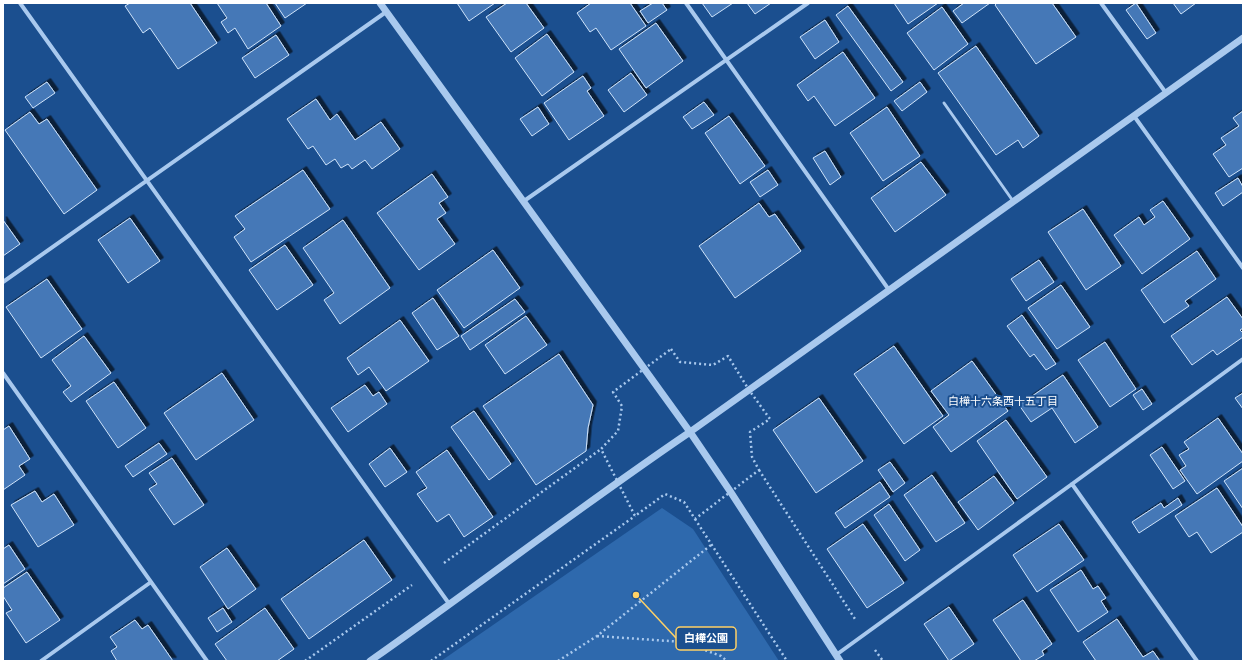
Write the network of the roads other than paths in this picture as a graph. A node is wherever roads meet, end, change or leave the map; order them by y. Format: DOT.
graph roads {
  1 [pos="20,3"];
  2 [pos="380,3"];
  3 [pos="686,3"];
  4 [pos="808,3"];
  5 [pos="1101,3"];
  6 [pos="386,12"];
  7 [pos="1243,38"];
  8 [pos="726,60"];
  9 [pos="1166,93"];
  10 [pos="944,103"];
  11 [pos="1134,116"];
  12 [pos="148,180"];
  13 [pos="524,201"];
  14 [pos="1014,201"];
  15 [pos="1243,268"];
  16 [pos="3,282"];
  17 [pos="889,290"];
  18 [pos="1243,359"];
  19 [pos="3,373"];
  20 [pos="690,432"];
  21 [pos="1072,484"];
  22 [pos="151,582"];
  23 [pos="450,605"];
  24 [pos="838,658"];
  25 [pos="41,661"];
  26 [pos="207,661"];
  27 [pos="370,661"];
  28 [pos="1197,661"];
  1 -- 12 [label="street"];
  2 -- 6 [label="street"];
  3 -- 8 [label="street"];
  4 -- 8 [label="street"];
  5 -- 9 [label="street"];
  6 -- 12 [label="street"];
  6 -- 13 [label="street"];
  7 -- 9 [label="street"];
  8 -- 13 [label="street"];
  8 -- 17 [label="street"];
  9 -- 11 [label="street"];
  10 -- 14 [label="lane"];
  11 -- 14 [label="street"];
  11 -- 15 [label="street"];
  12 -- 16 [label="street"];
  12 -- 23 [label="street"];
  13 -- 20 [label="street"];
  14 -- 17 [label="street"];
  17 -- 20 [label="street"];
  18 -- 21 [label="street"];
  19 -- 22 [label="street"];
  20 -- 23 [label="street"];
  20 -- 24 [label="street"];
  21 -- 24 [label="street"];
  21 -- 28 [label="street"];
  22 -- 25 [label="street"];
  22 -- 26 [label="street"];
  23 -- 27 [label="street"];
}
